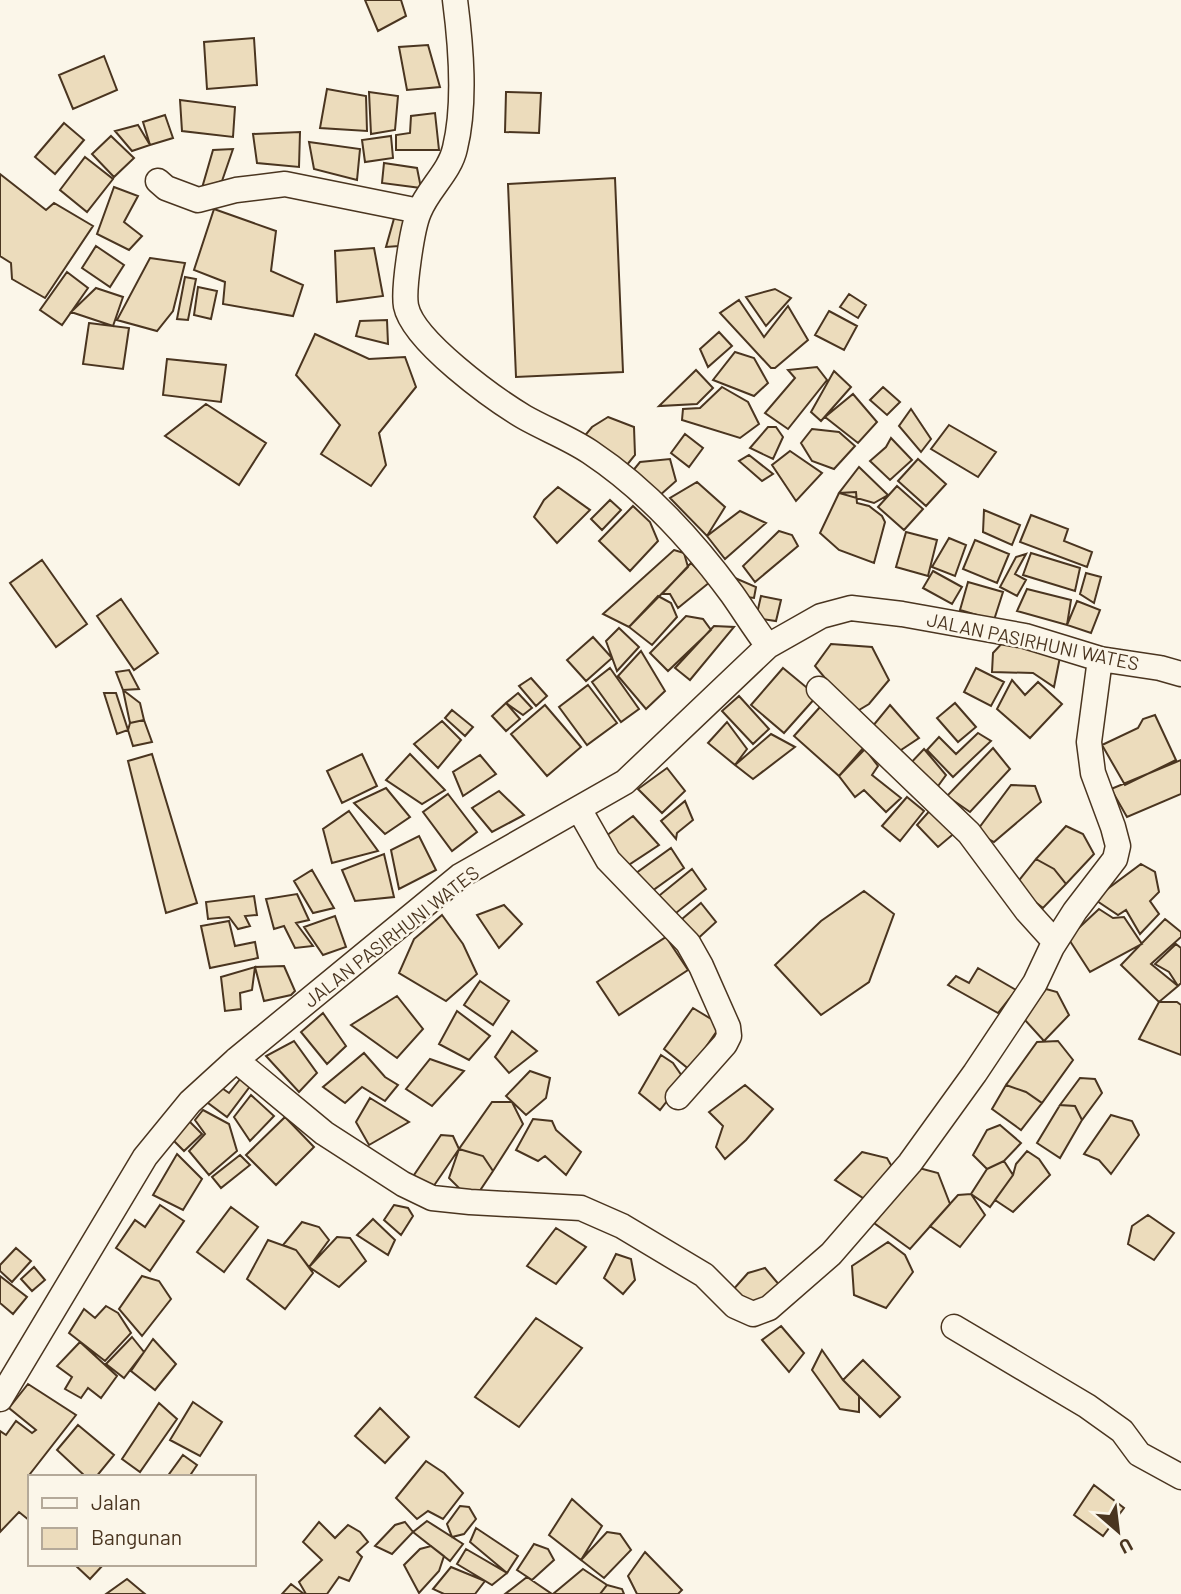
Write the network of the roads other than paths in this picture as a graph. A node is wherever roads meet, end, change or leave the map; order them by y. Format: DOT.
graph roads {
  1 [pos="455,0"];
  2 [pos="158,181"];
  3 [pos="419,211"];
  4 [pos="768,646"];
  5 [pos="1100,659"];
  6 [pos="1181,674"];
  7 [pos="819,689"];
  8 [pos="579,809"];
  9 [pos="1055,942"];
  10 [pos="236,1060"];
  11 [pos="678,1097"];
  12 [pos="954,1327"];
  13 [pos="0,1399"];
  14 [pos="1181,1477"];
  1 -- 3 [label="street"];
  2 -- 3 [label="street"];
  3 -- 4 [label="street"];
  4 -- 5 [label="street, JALAN PASIRHUNI WATES"];
  4 -- 8 [label="street, JALAN PASIRHUNI WATES"];
  5 -- 6 [label="street, JALAN PASIRHUNI WATES"];
  5 -- 9 [label="street"];
  7 -- 9 [label="street"];
  8 -- 10 [label="street, JALAN PASIRHUNI WATES"];
  8 -- 11 [label="street"];
  9 -- 10 [label="street"];
  10 -- 13 [label="street, JALAN PASIRHUNI WATES"];
  12 -- 14 [label="street"];
}
